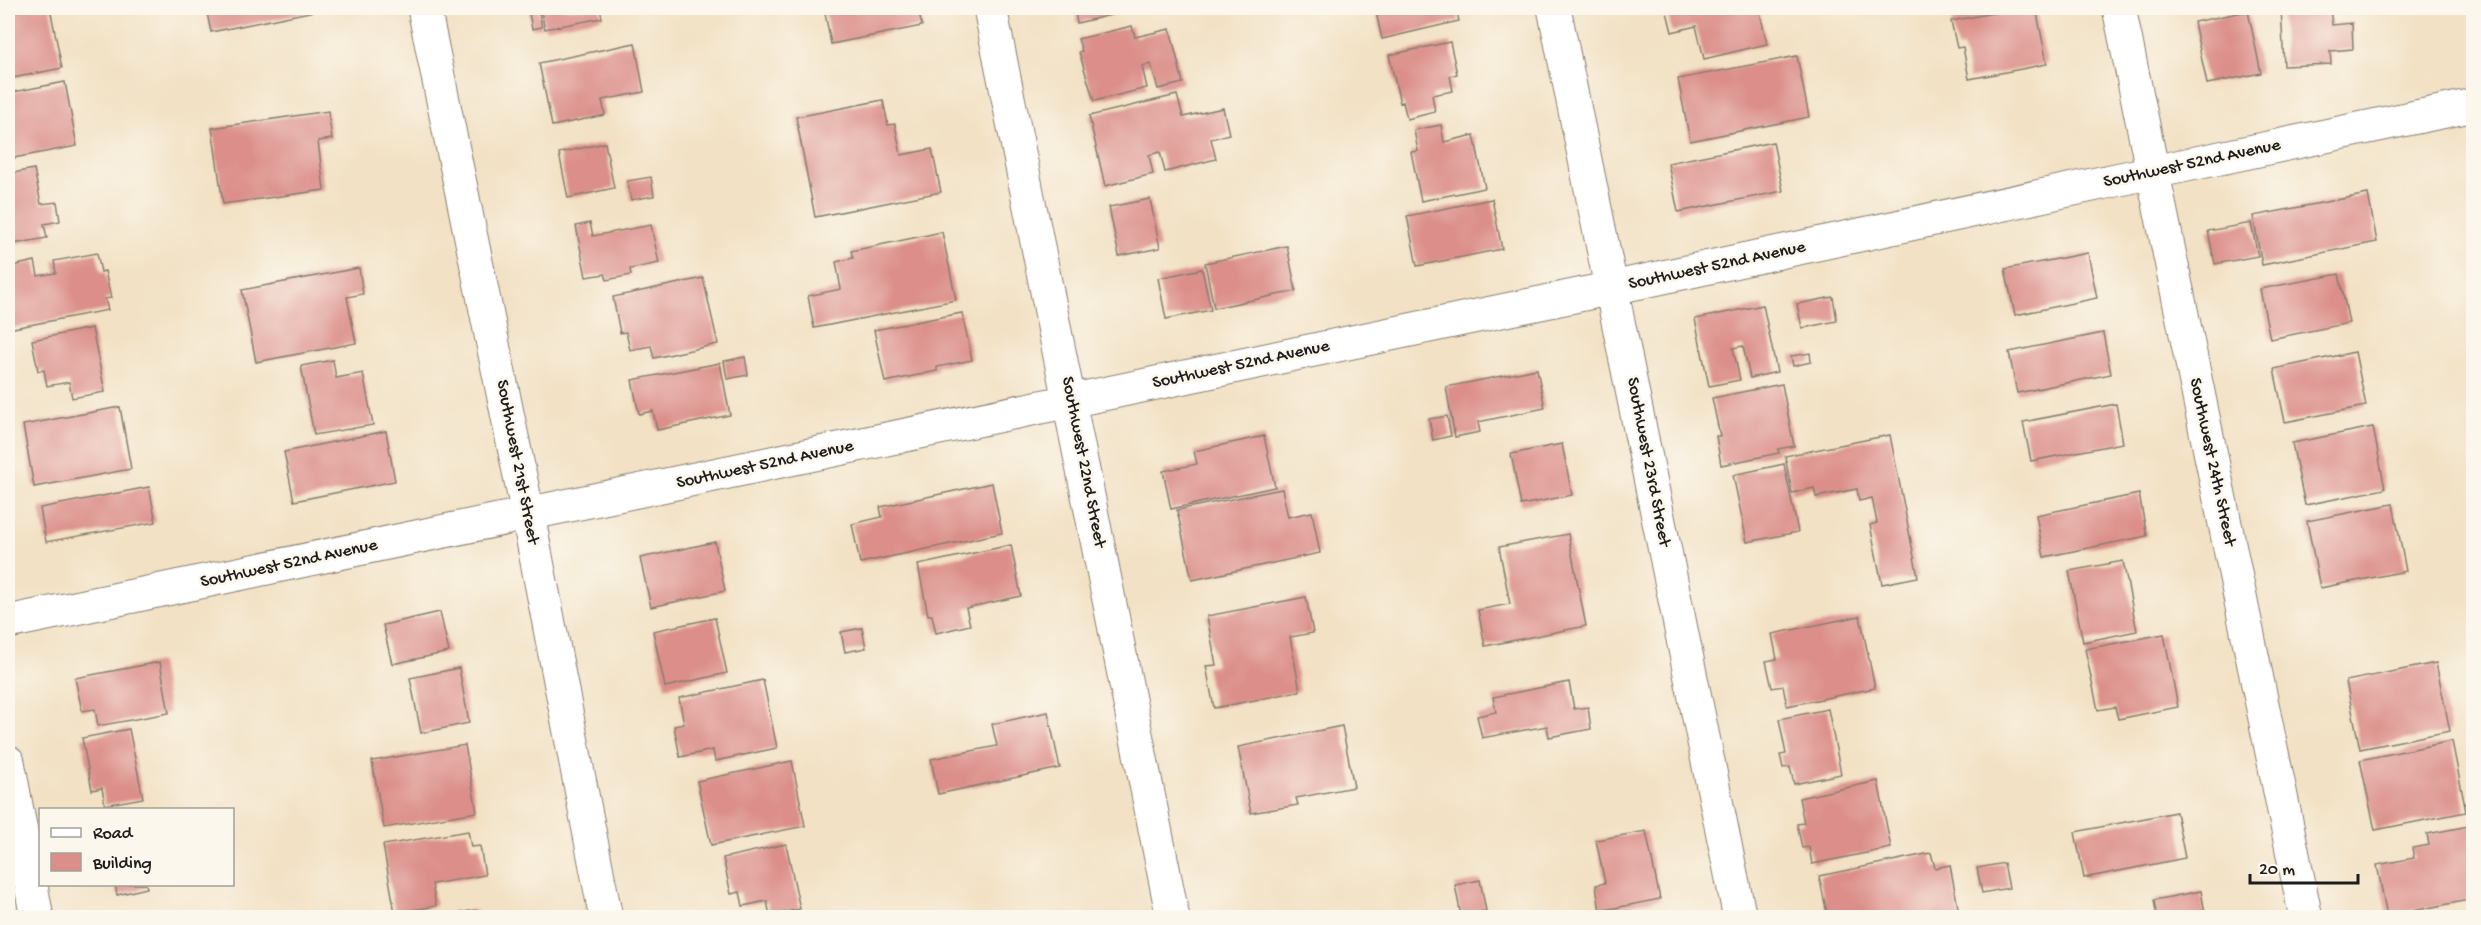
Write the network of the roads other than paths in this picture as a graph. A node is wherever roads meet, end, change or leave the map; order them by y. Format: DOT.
graph roads {
  1 [pos="424,8"];
  2 [pos="990,8"];
  3 [pos="1554,8"];
  4 [pos="2119,8"];
  5 [pos="2474,105"];
  6 [pos="2153,171"];
  7 [pos="1612,288"];
  8 [pos="1071,400"];
  9 [pos="528,515"];
  10 [pos="8,622"];
  11 [pos="8,762"];
  12 [pos="37,918"];
  13 [pos="606,918"];
  14 [pos="1173,918"];
  15 [pos="1740,918"];
  16 [pos="2306,918"];
  1 -- 9 [label="street, Southwest 21st Street"];
  2 -- 8 [label="street, Southwest 22nd Street"];
  3 -- 7 [label="street, Southwest 23rd Street"];
  4 -- 6 [label="street, Southwest 24th Street"];
  5 -- 6 [label="street, Southwest 52nd Avenue"];
  6 -- 7 [label="street, Southwest 52nd Avenue"];
  6 -- 16 [label="street, Southwest 24th Street"];
  7 -- 8 [label="street, Southwest 52nd Avenue"];
  7 -- 15 [label="street, Southwest 23rd Street"];
  8 -- 9 [label="street, Southwest 52nd Avenue"];
  8 -- 14 [label="street, Southwest 22nd Street"];
  9 -- 10 [label="street, Southwest 52nd Avenue"];
  9 -- 13 [label="street, Southwest 21st Street"];
  11 -- 12 [label="street"];
}
